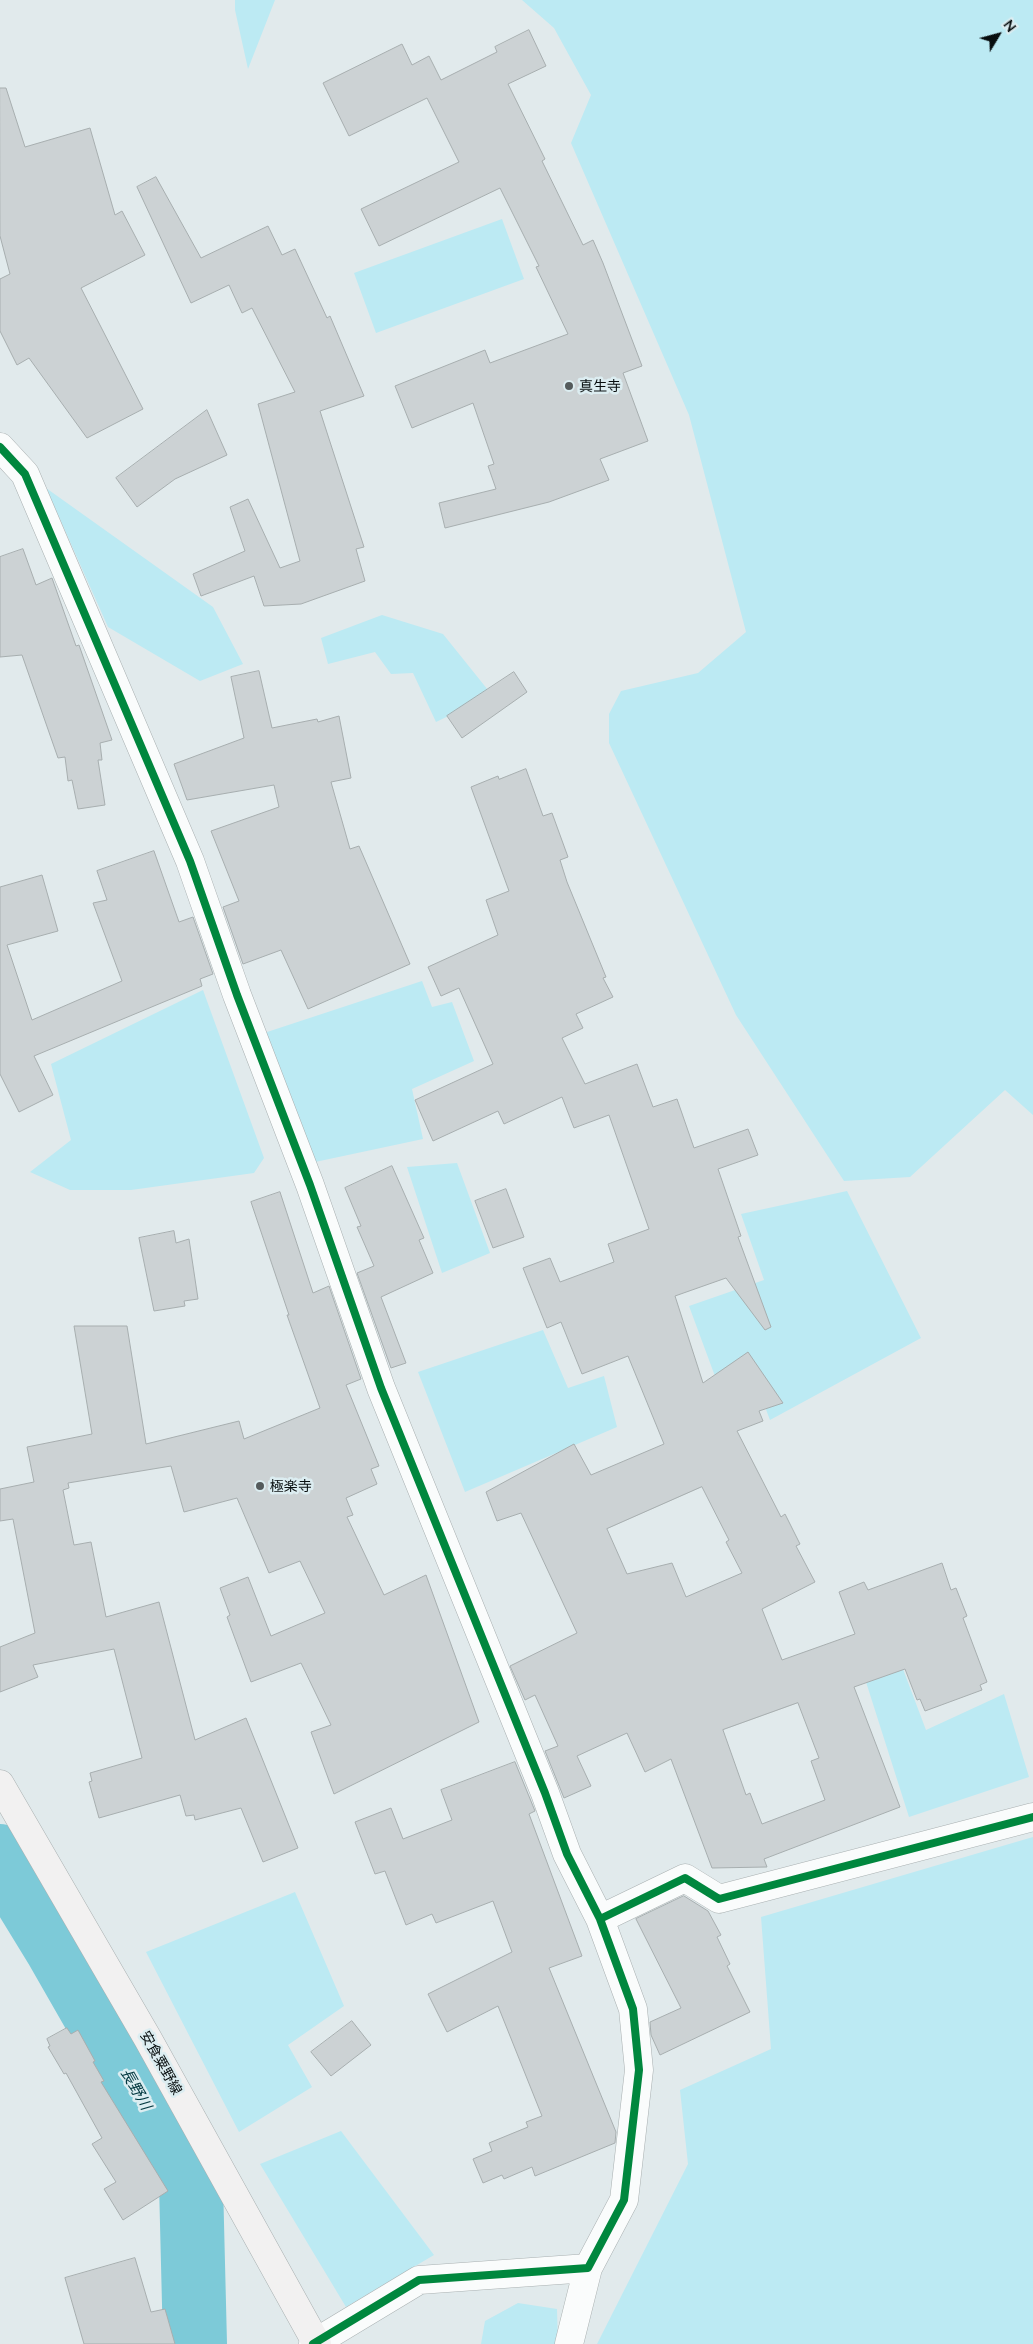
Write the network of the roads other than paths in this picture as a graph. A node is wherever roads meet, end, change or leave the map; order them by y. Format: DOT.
graph roads {
  1 [pos="0,447"];
  2 [pos="0,1784"];
  3 [pos="1033,1818"];
  4 [pos="600,1919"];
  5 [pos="588,2268"];
  6 [pos="316,2344"];
  7 [pos="569,2344"];
  1 -- 4 [label="street"];
  2 -- 6 [label="main road, 安食粟野線"];
  3 -- 4 [label="street"];
  4 -- 5 [label="street"];
  5 -- 6 [label="street"];
  5 -- 7 [label="street"];
}
